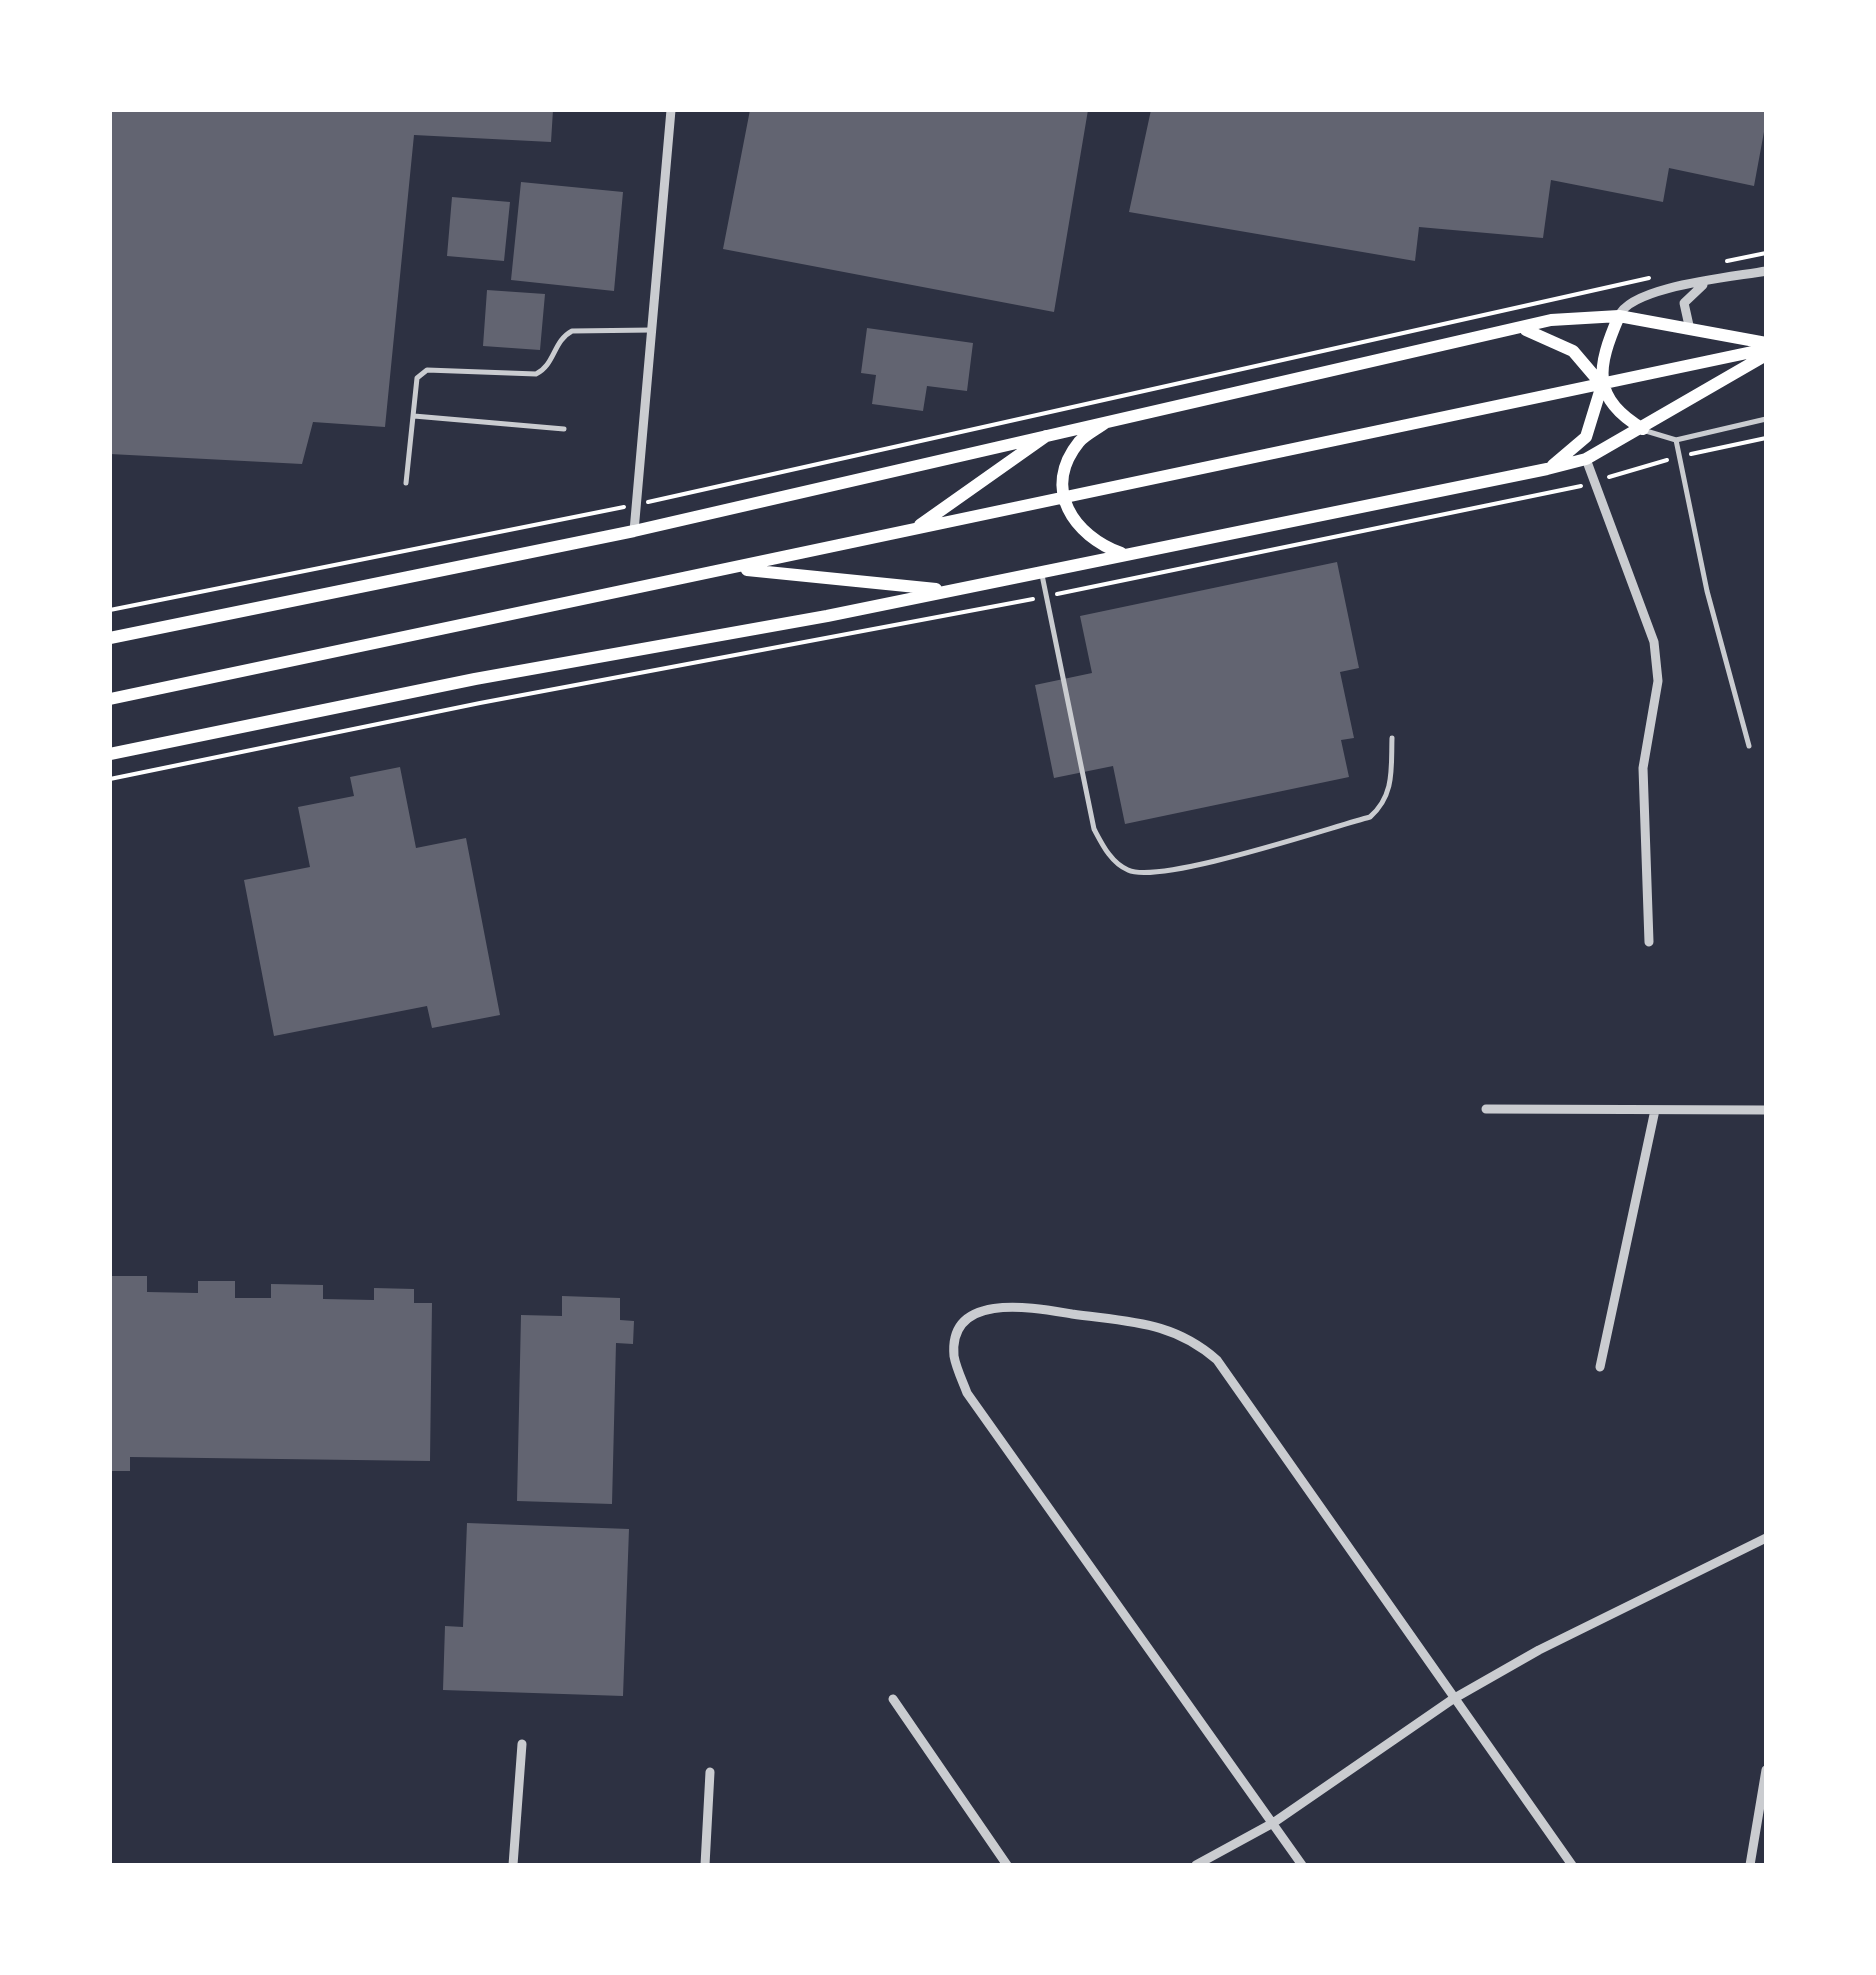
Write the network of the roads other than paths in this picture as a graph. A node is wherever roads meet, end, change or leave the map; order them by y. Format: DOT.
graph roads {
  1 [pos="671,110"];
  2 [pos="1766,271"];
  3 [pos="1708,281"];
  4 [pos="1620,316"];
  5 [pos="1522,329"];
  6 [pos="652,330"];
  7 [pos="1691,332"];
  8 [pos="1766,349"];
  9 [pos="1602,385"];
  10 [pos="414,416"];
  11 [pos="1111,419"];
  12 [pos="1766,419"];
  13 [pos="564,429"];
  14 [pos="1643,429"];
  15 [pos="1052,432"];
  16 [pos="1676,440"];
  17 [pos="1586,460"];
  18 [pos="1547,469"];
  19 [pos="406,483"];
  20 [pos="1064,498"];
  21 [pos="914,529"];
  22 [pos="634,531"];
  23 [pos="1125,554"];
  24 [pos="734,568"];
  25 [pos="1042,572"];
  26 [pos="952,590"];
  27 [pos="110,638"];
  28 [pos="110,699"];
  29 [pos="1392,738"];
  30 [pos="1748,746"];
  31 [pos="110,754"];
  32 [pos="1648,942"];
  33 [pos="1486,1109"];
  34 [pos="1655,1110"];
  35 [pos="1766,1110"];
  36 [pos="1600,1368"];
  37 [pos="1766,1538"];
  38 [pos="893,1699"];
  39 [pos="1453,1699"];
  40 [pos="522,1744"];
  41 [pos="1766,1770"];
  42 [pos="710,1772"];
  43 [pos="1273,1823"];
  44 [pos="512,1865"];
  45 [pos="705,1865"];
  46 [pos="1007,1865"];
  47 [pos="1196,1865"];
  48 [pos="1302,1865"];
  49 [pos="1572,1865"];
  50 [pos="1750,1865"];
  1 -- 6 [label="street"];
  2 -- 3 [label="street"];
  3 -- 4 [label="street"];
  3 -- 7 [label="street"];
  4 -- 5 [label="main road"];
  4 -- 7 [label="main road"];
  4 -- 9 [label="main road"];
  5 -- 9 [label="main road"];
  5 -- 11 [label="main road"];
  6 -- 10 [label="lane"];
  6 -- 22 [label="street"];
  7 -- 8 [label="main road"];
  8 -- 9 [label="main road"];
  8 -- 14 [label="main road"];
  9 -- 14 [label="main road"];
  9 -- 18 [label="main road"];
  9 -- 20 [label="main road"];
  10 -- 13 [label="lane"];
  10 -- 19 [label="lane"];
  11 -- 15 [label="main road"];
  11 -- 20 [label="main road"];
  12 -- 16 [label="lane"];
  14 -- 16 [label="lane"];
  14 -- 17 [label="main road"];
  15 -- 21 [label="main road"];
  15 -- 22 [label="main road"];
  16 -- 30 [label="lane"];
  17 -- 18 [label="main road"];
  17 -- 32 [label="street"];
  18 -- 23 [label="main road"];
  20 -- 21 [label="main road"];
  20 -- 23 [label="main road"];
  21 -- 24 [label="main road"];
  22 -- 27 [label="main road"];
  23 -- 25 [label="main road"];
  24 -- 26 [label="main road"];
  24 -- 28 [label="main road"];
  25 -- 26 [label="main road"];
  25 -- 29 [label="lane"];
  26 -- 31 [label="main road"];
  33 -- 34 [label="street"];
  34 -- 35 [label="street"];
  34 -- 36 [label="street"];
  37 -- 39 [label="street"];
  38 -- 46 [label="street"];
  39 -- 43 [label="street"];
  39 -- 43 [label="street"];
  39 -- 49 [label="street"];
  40 -- 44 [label="street"];
  41 -- 50 [label="street"];
  42 -- 45 [label="street"];
  43 -- 47 [label="street"];
  43 -- 48 [label="street"];
}
